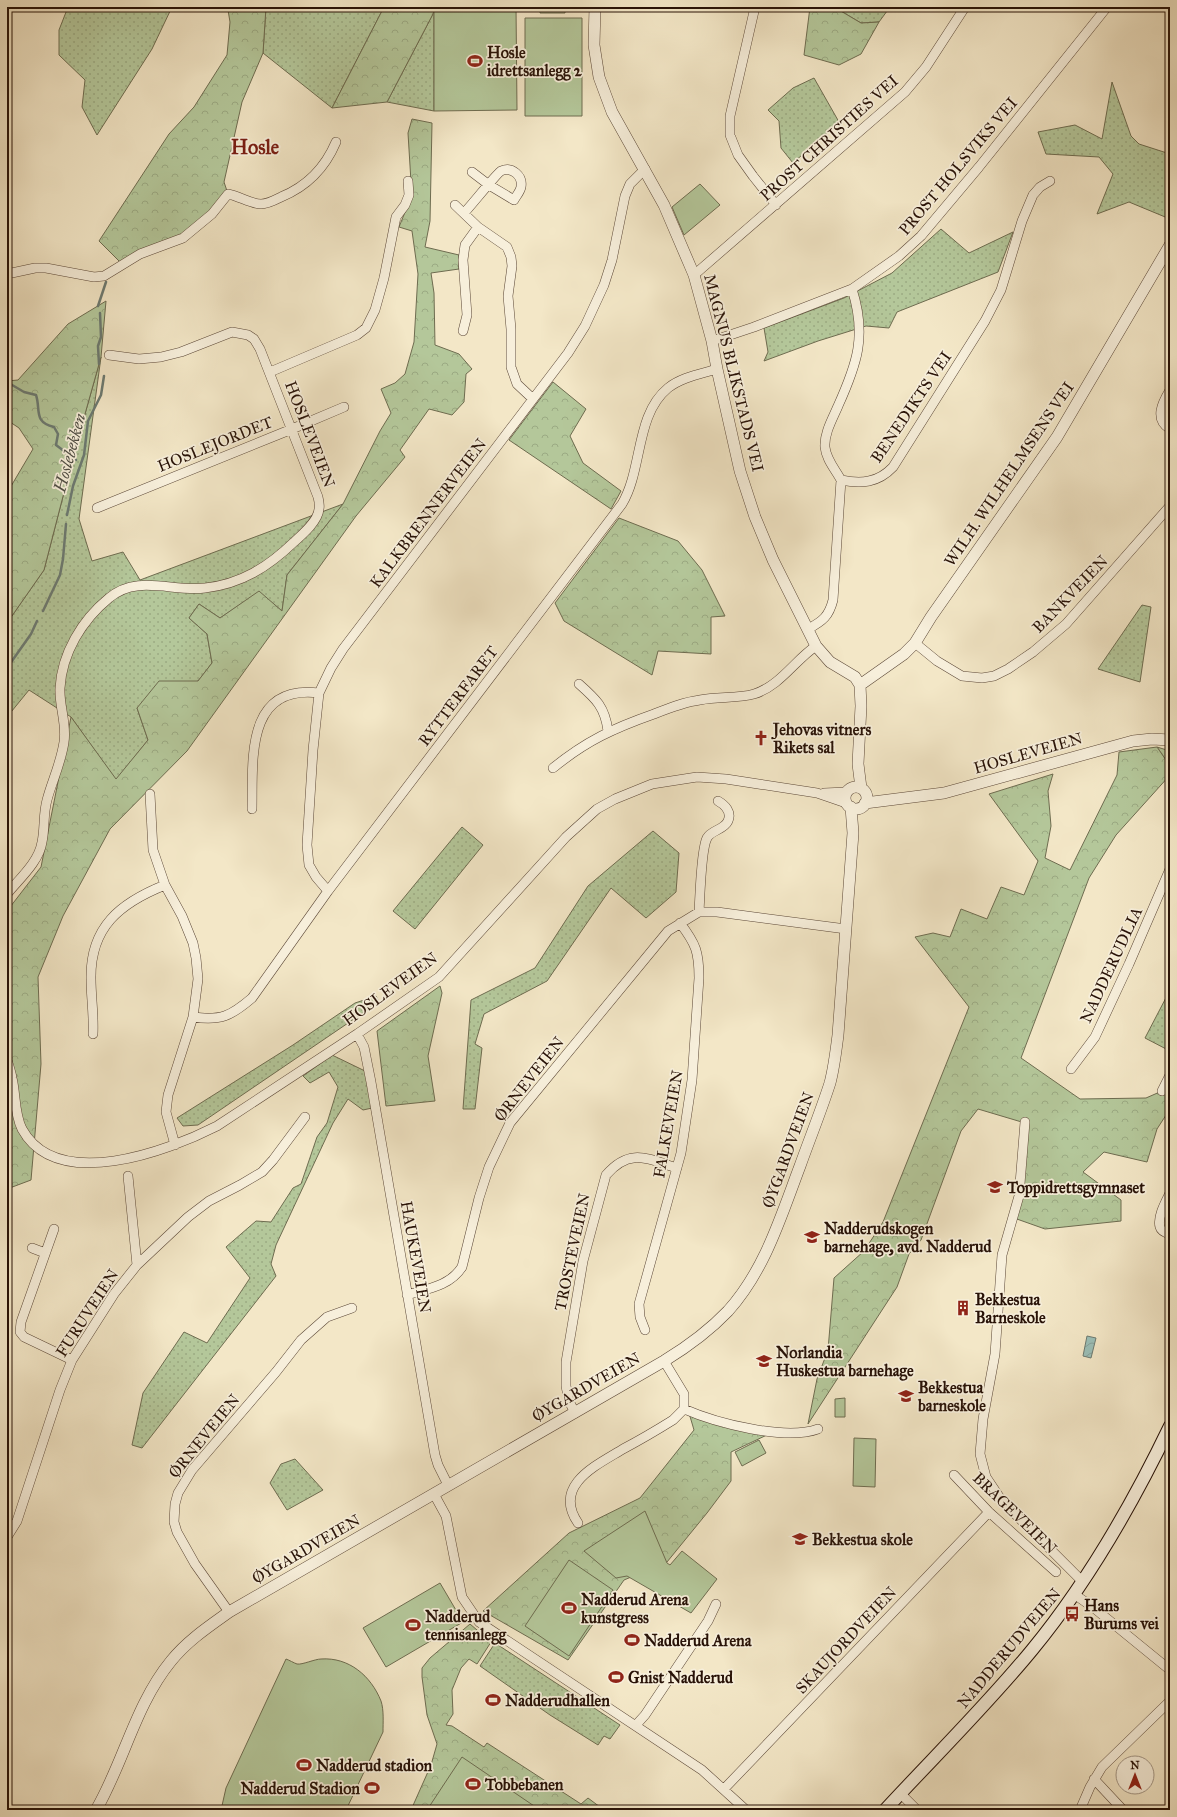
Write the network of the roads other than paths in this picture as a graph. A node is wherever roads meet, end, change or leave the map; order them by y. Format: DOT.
graph roads {
  1 [pos="595,7"];
  2 [pos="755,7"];
  3 [pos="965,7"];
  4 [pos="1107,7"];
  5 [pos="336,142"];
  6 [pos="645,169"];
  7 [pos="472,172"];
  8 [pos="408,180"];
  9 [pos="1050,180"];
  10 [pos="455,205"];
  11 [pos="776,205"];
  12 [pos="464,213"];
  13 [pos="478,227"];
  14 [pos="1170,244"];
  15 [pos="7,274"];
  16 [pos="694,275"];
  17 [pos="852,289"];
  18 [pos="463,331"];
  19 [pos="712,341"];
  20 [pos="109,355"];
  21 [pos="717,369"];
  22 [pos="270,372"];
  23 [pos="1170,390"];
  24 [pos="533,399"];
  25 [pos="344,407"];
  26 [pos="292,429"];
  27 [pos="1170,429"];
  28 [pos="841,480"];
  29 [pos="1170,506"];
  30 [pos="97,508"];
  31 [pos="808,629"];
  32 [pos="915,643"];
  33 [pos="816,646"];
  34 [pos="858,681"];
  35 [pos="579,684"];
  36 [pos="319,693"];
  37 [pos="608,731"];
  38 [pos="1170,740"];
  39 [pos="553,768"];
  40 [pos="150,794"];
  41 [pos="856,797"];
  42 [pos="718,801"];
  43 [pos="252,809"];
  44 [pos="1170,869"];
  45 [pos="164,886"];
  46 [pos="328,891"];
  47 [pos="7,894"];
  48 [pos="699,912"];
  49 [pos="680,923"];
  50 [pos="846,929"];
  51 [pos="193,1017"];
  52 [pos="93,1034"];
  53 [pos="357,1034"];
  54 [pos="7,1060"];
  55 [pos="1071,1069"];
  56 [pos="1170,1075"];
  57 [pos="1162,1091"];
  58 [pos="305,1117"];
  59 [pos="1025,1122"];
  60 [pos="175,1145"];
  61 [pos="678,1168"];
  62 [pos="128,1176"];
  63 [pos="1170,1192"];
  64 [pos="54,1229"];
  65 [pos="1170,1234"];
  66 [pos="32,1248"];
  67 [pos="45,1253"];
  68 [pos="137,1265"];
  69 [pos="407,1295"];
  70 [pos="352,1308"];
  71 [pos="645,1330"];
  72 [pos="72,1360"];
  73 [pos="664,1361"];
  74 [pos="684,1409"];
  75 [pos="575,1413"];
  76 [pos="1170,1426"];
  77 [pos="818,1429"];
  78 [pos="954,1475"];
  79 [pos="448,1485"];
  80 [pos="434,1494"];
  81 [pos="989,1512"];
  82 [pos="578,1523"];
  83 [pos="7,1537"];
  84 [pos="1056,1572"];
  85 [pos="1082,1581"];
  86 [pos="1074,1594"];
  87 [pos="716,1604"];
  88 [pos="229,1612"];
  89 [pos="1170,1670"];
  90 [pos="1170,1701"];
  91 [pos="636,1725"];
  92 [pos="1094,1779"];
  93 [pos="724,1789"];
  94 [pos="900,1793"];
  95 [pos="96,1810"];
  96 [pos="746,1810"];
  97 [pos="885,1810"];
  98 [pos="916,1810"];
  99 [pos="1080,1810"];
  100 [pos="1123,1810"];
  1 -- 6 [label="street, MAGNUS BLIKSTADS VEI"];
  2 -- 11 [label="street"];
  3 -- 11 [label="street, PROST CHRISTIES VEI"];
  4 -- 17 [label="street, PROST HOLSVIKS VEI"];
  5 -- 15 [label="street"];
  6 -- 16 [label="street, MAGNUS BLIKSTADS VEI"];
  6 -- 24 [label="street, KALKBRENNERVEIEN"];
  7 -- 12 [label="street"];
  8 -- 22 [label="street"];
  9 -- 28 [label="street, BENEDIKTS VEI"];
  10 -- 12 [label="street"];
  11 -- 16 [label="street, PROST CHRISTIES VEI"];
  12 -- 13 [label="street"];
  13 -- 18 [label="street"];
  13 -- 24 [label="street"];
  14 -- 32 [label="street, WILH. WILHELMSENS VEI"];
  16 -- 19 [label="street, MAGNUS BLIKSTADS VEI"];
  17 -- 19 [label="street, PROST HOLSVIKS VEI"];
  17 -- 28 [label="street"];
  19 -- 21 [label="street, MAGNUS BLIKSTADS VEI"];
  20 -- 22 [label="street, HOSLEVEIEN"];
  21 -- 31 [label="street, MAGNUS BLIKSTADS VEI"];
  21 -- 46 [label="street, RYTTERFARET"];
  22 -- 26 [label="street, HOSLEVEIEN"];
  23 -- 27 [label="street"];
  24 -- 36 [label="street, KALKBRENNERVEIEN"];
  25 -- 26 [label="street, HOSLEJORDET"];
  26 -- 30 [label="street, HOSLEJORDET"];
  26 -- 47 [label="street, HOSLEVEIEN"];
  28 -- 31 [label="street"];
  29 -- 32 [label="street, BANKVEIEN"];
  31 -- 33 [label="street, MAGNUS BLIKSTADS VEI"];
  32 -- 34 [label="street, WILH. WILHELMSENS VEI"];
  33 -- 34 [label="street, MAGNUS BLIKSTADS VEI"];
  33 -- 37 [label="street"];
  34 -- 41 [label="street, ØYGARDVEIEN"];
  35 -- 37 [label="street"];
  36 -- 43 [label="street"];
  36 -- 46 [label="street, KALKBRENNERVEIEN"];
  37 -- 39 [label="street"];
  38 -- 41 [label="street, HOSLEVEIEN"];
  40 -- 45 [label="street"];
  41 -- 50 [label="street, ØYGARDVEIEN"];
  41 -- 53 [label="street, HOSLEVEIEN"];
  42 -- 48 [label="street"];
  44 -- 55 [label="street, NADDERUDLIA"];
  45 -- 51 [label="street"];
  45 -- 52 [label="street"];
  46 -- 51 [label="street, RYTTERFARET"];
  48 -- 49 [label="street, ØRNEVEIEN"];
  48 -- 50 [label="street"];
  49 -- 61 [label="street, FALKEVEIEN"];
  49 -- 69 [label="street, ØRNEVEIEN"];
  50 -- 73 [label="street, ØYGARDVEIEN"];
  51 -- 60 [label="street"];
  53 -- 60 [label="street, HOSLEVEIEN"];
  53 -- 69 [label="street, HAUKEVEIEN"];
  54 -- 60 [label="street, HOSLEVEIEN"];
  56 -- 57 [label="street"];
  58 -- 68 [label="street, FURUVEIEN"];
  59 -- 85 [label="street"];
  61 -- 71 [label="street, FALKEVEIEN"];
  61 -- 75 [label="street, TROSTEVEIEN"];
  62 -- 68 [label="street, FURUVEIEN"];
  63 -- 65 [label="street"];
  64 -- 67 [label="street"];
  66 -- 67 [label="street"];
  67 -- 72 [label="street"];
  68 -- 72 [label="street, FURUVEIEN"];
  69 -- 79 [label="street, HAUKEVEIEN"];
  70 -- 88 [label="street, ØRNEVEIEN"];
  72 -- 83 [label="street, FURUVEIEN"];
  73 -- 74 [label="street"];
  73 -- 75 [label="street, ØYGARDVEIEN"];
  74 -- 77 [label="street"];
  74 -- 82 [label="street"];
  75 -- 79 [label="street, ØYGARDVEIEN"];
  76 -- 85 [label="main road, NADDERUDVEIEN"];
  78 -- 81 [label="street, BRAGEVEIEN"];
  79 -- 80 [label="street, ØYGARDVEIEN"];
  80 -- 88 [label="street, ØYGARDVEIEN"];
  80 -- 91 [label="street"];
  81 -- 84 [label="street, BRAGEVEIEN"];
  81 -- 93 [label="street, SKAUJORDVEIEN"];
  85 -- 86 [label="main road, NADDERUDVEIEN"];
  86 -- 89 [label="street"];
  86 -- 94 [label="main road, NADDERUDVEIEN"];
  87 -- 91 [label="street"];
  88 -- 95 [label="street, ØYGARDVEIEN"];
  90 -- 92 [label="street"];
  91 -- 93 [label="street"];
  92 -- 99 [label="street"];
  92 -- 100 [label="street"];
  93 -- 96 [label="street"];
  94 -- 97 [label="main road, NADDERUDVEIEN"];
  94 -- 98 [label="street"];
}
